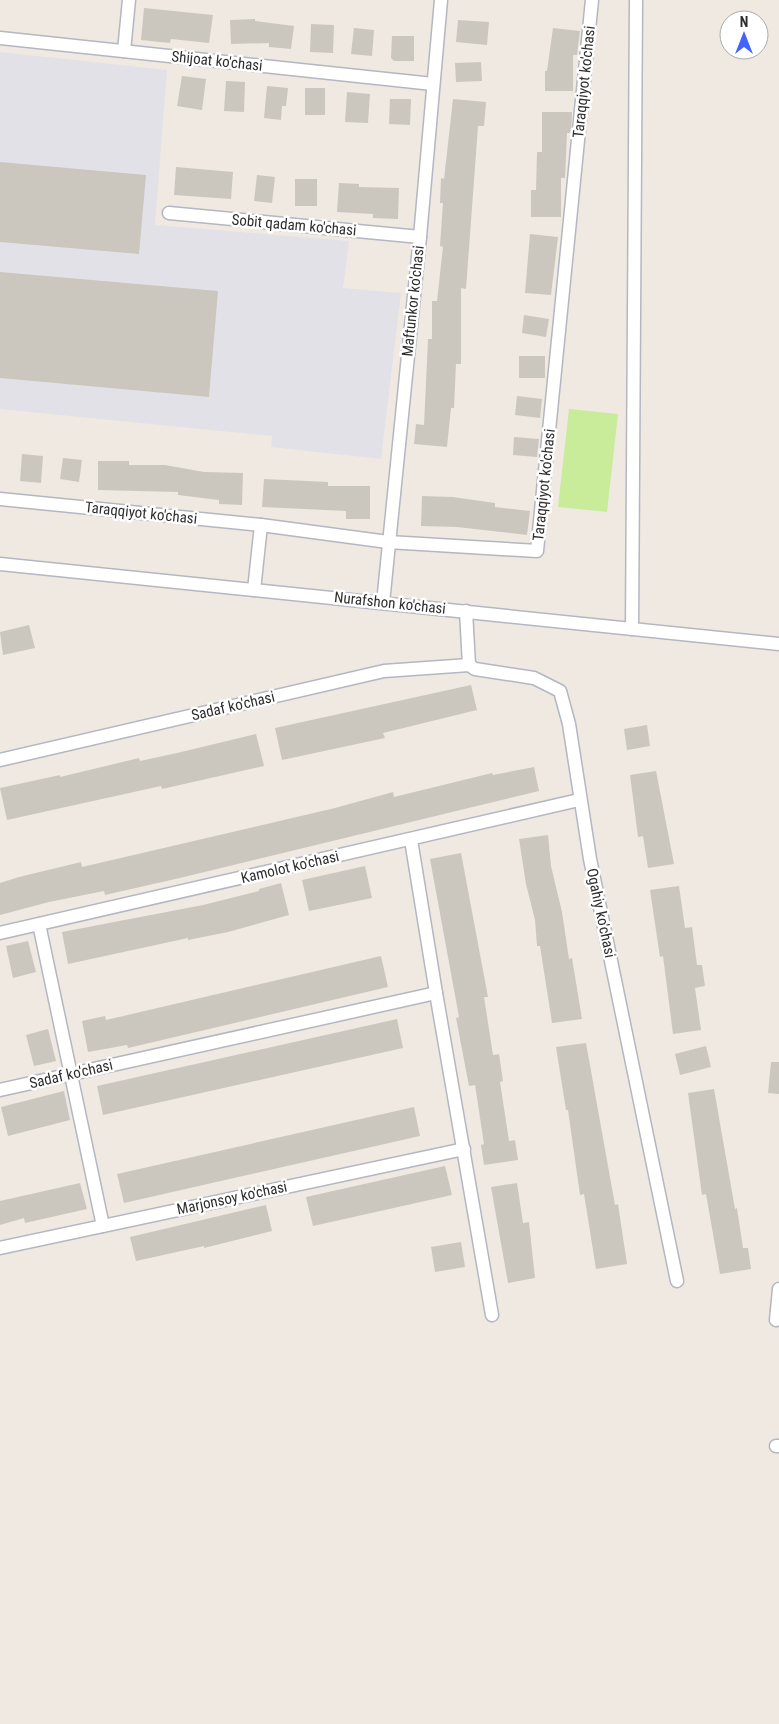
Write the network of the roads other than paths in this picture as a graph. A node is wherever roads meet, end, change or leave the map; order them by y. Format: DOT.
graph roads {
  1 [pos="129,0"];
  2 [pos="440,0"];
  3 [pos="592,0"];
  4 [pos="636,0"];
  5 [pos="0,38"];
  6 [pos="124,50"];
  7 [pos="433,84"];
  8 [pos="169,213"];
  9 [pos="420,237"];
  10 [pos="0,499"];
  11 [pos="261,525"];
  12 [pos="388,542"];
  13 [pos="0,564"];
  14 [pos="254,590"];
  15 [pos="383,603"];
  16 [pos="466,611"];
  17 [pos="632,629"];
  18 [pos="779,644"];
  19 [pos="469,664"];
  20 [pos="0,760"];
  21 [pos="579,800"];
  22 [pos="411,840"];
  23 [pos="39,924"];
  24 [pos="0,933"];
  25 [pos="436,993"];
  26 [pos="72,1074"];
  27 [pos="0,1090"];
  28 [pos="464,1148"];
  29 [pos="103,1226"];
  30 [pos="0,1248"];
  31 [pos="677,1281"];
  32 [pos="779,1289"];
  33 [pos="492,1315"];
  34 [pos="776,1320"];
  1 -- 6 [label="street"];
  2 -- 7 [label="street, Maftunkor ko'chasi"];
  3 -- 12 [label="street, Taraqqiyot ko'chasi"];
  4 -- 17 [label="street"];
  5 -- 6 [label="street, Shijoat ko'chasi"];
  6 -- 7 [label="street, Shijoat ko'chasi"];
  7 -- 9 [label="street, Maftunkor ko'chasi"];
  8 -- 9 [label="street, Sobit qadam ko'chasi"];
  9 -- 12 [label="street, Maftunkor ko'chasi"];
  10 -- 11 [label="street, Taraqqiyot ko'chasi"];
  11 -- 12 [label="street, Taraqqiyot ko'chasi"];
  11 -- 14 [label="street"];
  12 -- 15 [label="street, Maftunkor ko'chasi"];
  13 -- 14 [label="street, Nurafshon ko'chasi"];
  14 -- 15 [label="street, Nurafshon ko'chasi"];
  15 -- 16 [label="street, Nurafshon ko'chasi"];
  16 -- 17 [label="street, Nurafshon ko'chasi"];
  16 -- 19 [label="street"];
  17 -- 18 [label="street, Nurafshon ko'chasi"];
  19 -- 20 [label="street, Sadaf ko'chasi"];
  19 -- 21 [label="street, Ogahiy ko'chasi"];
  21 -- 22 [label="street, Kamolot ko'chasi"];
  21 -- 31 [label="street, Ogahiy ko'chasi"];
  22 -- 23 [label="street, Kamolot ko'chasi"];
  22 -- 25 [label="street"];
  23 -- 24 [label="street, Kamolot ko'chasi"];
  23 -- 26 [label="street"];
  25 -- 26 [label="street, Sadaf ko'chasi"];
  25 -- 28 [label="street"];
  26 -- 27 [label="street, Sadaf ko'chasi"];
  26 -- 29 [label="street"];
  28 -- 29 [label="street, Marjonsoy ko'chasi"];
  28 -- 33 [label="street"];
  29 -- 30 [label="street, Marjonsoy ko'chasi"];
  32 -- 34 [label="street"];
}
